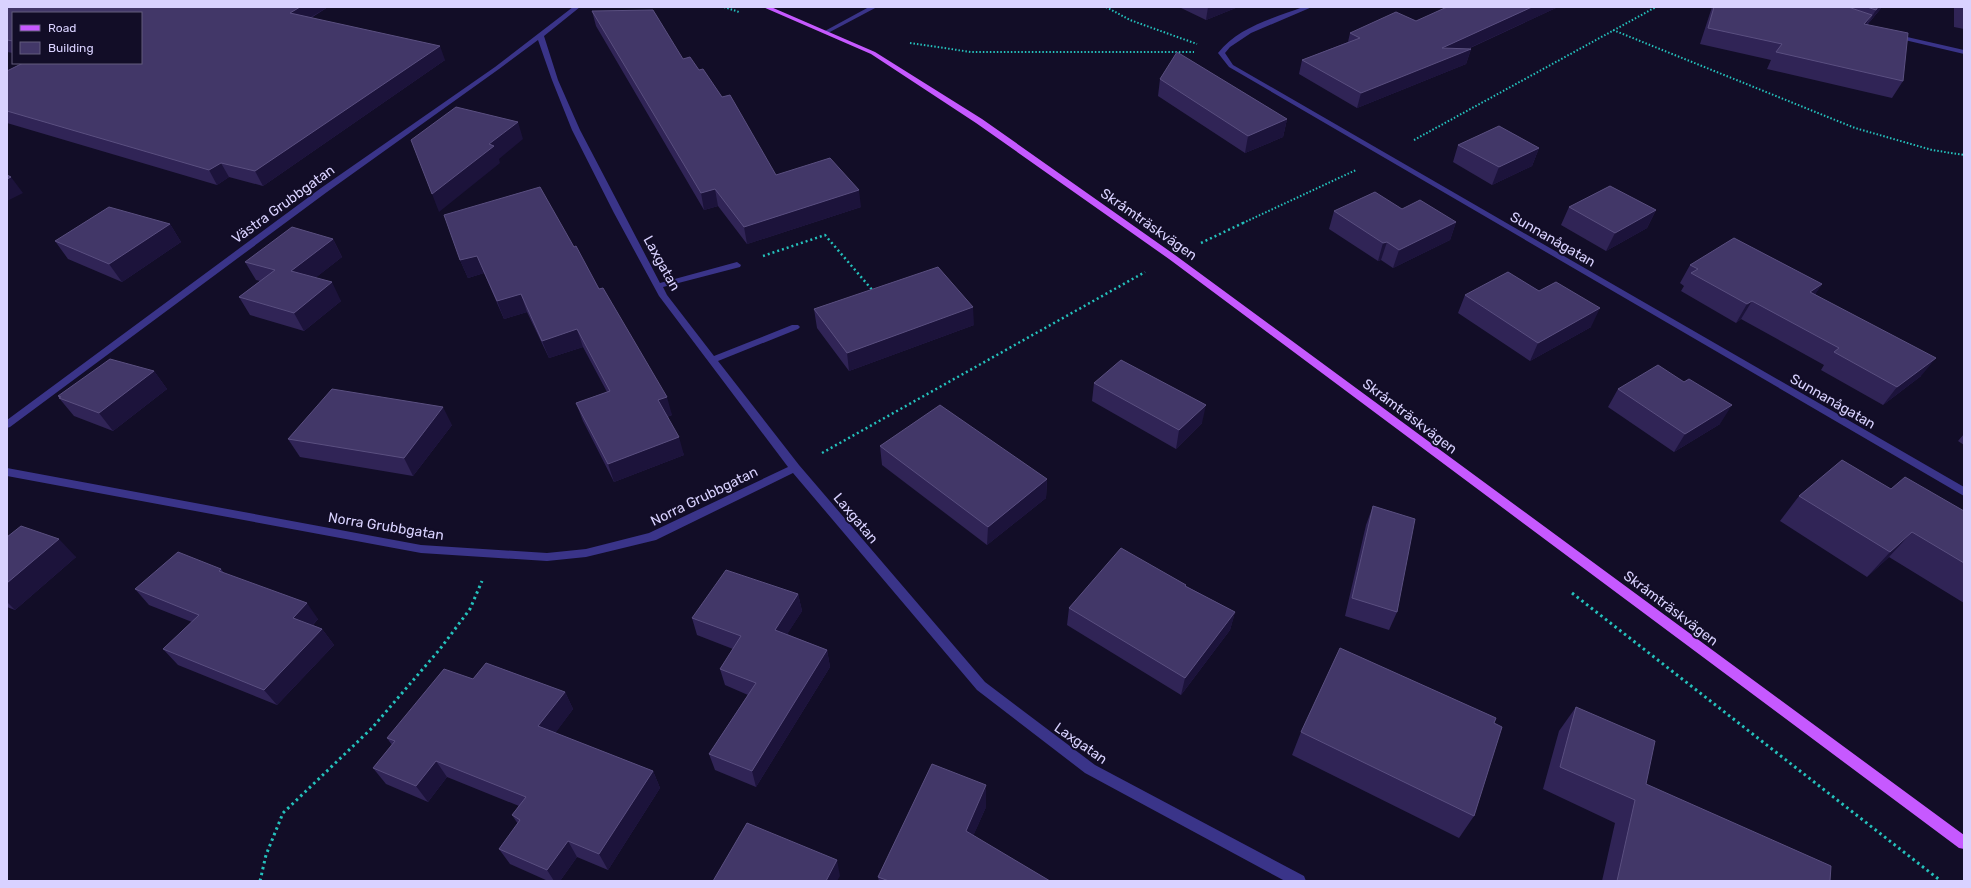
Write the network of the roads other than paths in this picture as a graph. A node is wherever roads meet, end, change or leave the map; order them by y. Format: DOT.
graph roads {
  1 [pos="577,7"];
  2 [pos="766,7"];
  3 [pos="874,7"];
  4 [pos="1309,7"];
  5 [pos="826,32"];
  6 [pos="1884,34"];
  7 [pos="540,35"];
  8 [pos="1964,52"];
  9 [pos="737,265"];
  10 [pos="658,286"];
  11 [pos="795,327"];
  12 [pos="712,360"];
  13 [pos="7,425"];
  14 [pos="795,468"];
  15 [pos="7,472"];
  16 [pos="1964,492"];
  17 [pos="1964,843"];
  18 [pos="1299,881"];
  1 -- 7 [label="street, Västra Grubbgatan"];
  2 -- 5 [label="main road, Skråmträskvägen"];
  3 -- 5 [label="street"];
  4 -- 16 [label="street, Sunnanågatan"];
  5 -- 17 [label="main road, Skråmträskvägen"];
  6 -- 8 [label="street"];
  7 -- 10 [label="street, Laxgatan"];
  7 -- 13 [label="street, Västra Grubbgatan"];
  9 -- 10 [label="street"];
  10 -- 12 [label="street, Laxgatan"];
  11 -- 12 [label="street"];
  12 -- 14 [label="street, Laxgatan"];
  14 -- 15 [label="street, Norra Grubbgatan"];
  14 -- 18 [label="street, Laxgatan"];
}
